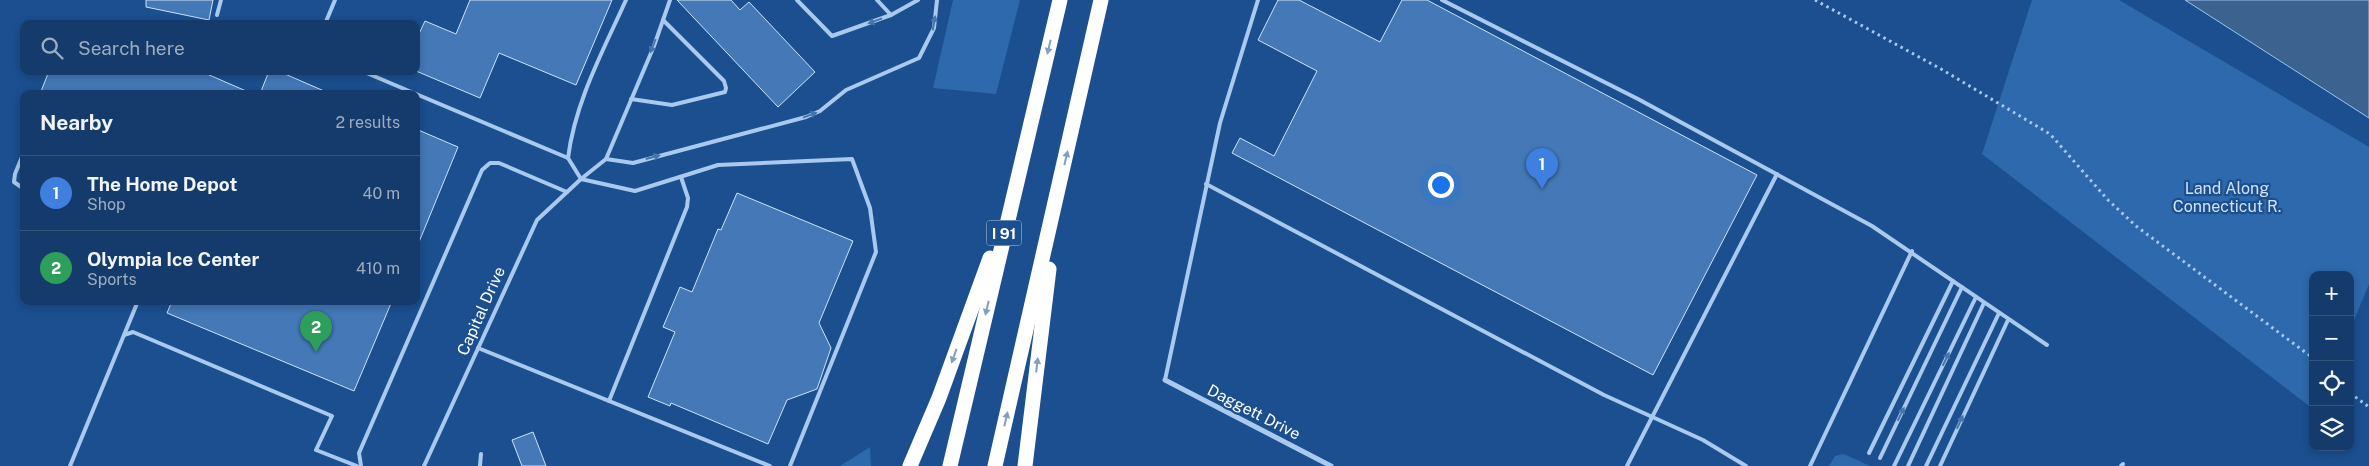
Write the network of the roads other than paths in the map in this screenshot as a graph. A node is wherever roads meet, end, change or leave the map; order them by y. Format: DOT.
graph roads {
  1 [pos="221,0"];
  2 [pos="335,0"];
  3 [pos="626,0"];
  4 [pos="670,0"];
  5 [pos="797,0"];
  6 [pos="877,0"];
  7 [pos="918,0"];
  8 [pos="938,0"];
  9 [pos="1060,0"];
  10 [pos="1101,0"];
  11 [pos="1258,0"];
  12 [pos="1442,0"];
  13 [pos="217,15"];
  14 [pos="891,15"];
  15 [pos="327,20"];
  16 [pos="663,20"];
  17 [pos="371,75"];
  18 [pos="407,90"];
  19 [pos="420,96"];
  20 [pos="631,99"];
  21 [pos="568,158"];
  22 [pos="606,159"];
  23 [pos="20,162"];
  24 [pos="1777,174"];
  25 [pos="681,177"];
  26 [pos="580,179"];
  27 [pos="1206,184"];
  28 [pos="20,186"];
  29 [pos="1058,190"];
  30 [pos="567,192"];
  31 [pos="1013,195"];
  32 [pos="1912,251"];
  33 [pos="1954,281"];
  34 [pos="1962,287"];
  35 [pos="1976,297"];
  36 [pos="1984,303"];
  37 [pos="136,305"];
  38 [pos="1999,313"];
  39 [pos="2008,320"];
  40 [pos="124,335"];
  41 [pos="2047,345"];
  42 [pos="478,348"];
  43 [pos="1165,380"];
  44 [pos="609,401"];
  45 [pos="1653,416"];
  46 [pos="1869,453"];
  47 [pos="481,454"];
  48 [pos="1880,458"];
  49 [pos="70,466"];
  50 [pos="359,466"];
  51 [pos="424,466"];
  52 [pos="480,466"];
  53 [pos="770,466"];
  54 [pos="790,466"];
  55 [pos="910,466"];
  56 [pos="950,466"];
  57 [pos="994,466"];
  58 [pos="1026,466"];
  59 [pos="1332,466"];
  60 [pos="1627,466"];
  61 [pos="1746,466"];
  62 [pos="1810,466"];
  63 [pos="1894,466"];
  64 [pos="1908,466"];
  65 [pos="1926,466"];
  66 [pos="1940,466"];
  1 -- 13 [label="lane"];
  2 -- 15 [label="lane"];
  3 -- 21 [label="lane"];
  4 -- 16 [label="lane"];
  14 -- 5 [label="lane, one-way"];
  6 -- 14 [label="lane"];
  7 -- 14 [label="lane"];
  22 -- 8 [label="lane, one-way"];
  9 -- 31 [label="highway, I 91, one-way"];
  29 -- 10 [label="highway, I 91, one-way"];
  11 -- 27 [label="lane"];
  12 -- 24 [label="lane"];
  16 -- 20 [label="lane, one-way"];
  16 -- 20 [label="lane"];
  17 -- 18 [label="lane"];
  19 -- 21 [label="lane"];
  20 -- 22 [label="lane"];
  21 -- 26 [label="lane"];
  22 -- 26 [label="lane, Capital Drive"];
  23 -- 28 [label="lane"];
  24 -- 32 [label="lane"];
  24 -- 45 [label="lane"];
  25 -- 26 [label="lane"];
  25 -- 44 [label="lane"];
  25 -- 54 [label="lane"];
  26 -- 30 [label="lane, Capital Drive"];
  27 -- 43 [label="lane"];
  27 -- 45 [label="lane"];
  57 -- 29 [label="highway, I 91, one-way"];
  58 -- 29 [label="highway, one-way"];
  30 -- 42 [label="lane, Capital Drive"];
  30 -- 50 [label="lane"];
  31 -- 55 [label="highway, one-way"];
  31 -- 56 [label="highway, I 91, one-way"];
  32 -- 33 [label="lane"];
  32 -- 62 [label="lane"];
  33 -- 34 [label="lane"];
  33 -- 46 [label="lane"];
  34 -- 35 [label="lane"];
  48 -- 34 [label="lane, one-way"];
  35 -- 36 [label="lane"];
  63 -- 35 [label="lane, one-way"];
  36 -- 38 [label="lane"];
  36 -- 64 [label="lane"];
  37 -- 40 [label="lane"];
  38 -- 39 [label="lane"];
  38 -- 65 [label="lane"];
  39 -- 41 [label="lane"];
  66 -- 39 [label="lane, one-way"];
  40 -- 49 [label="lane"];
  40 -- 50 [label="lane"];
  42 -- 44 [label="lane"];
  42 -- 51 [label="lane, Capital Drive"];
  43 -- 59 [label="street, Daggett Drive"];
  44 -- 53 [label="lane"];
  45 -- 60 [label="lane"];
  45 -- 61 [label="lane"];
  47 -- 52 [label="lane"];
}
